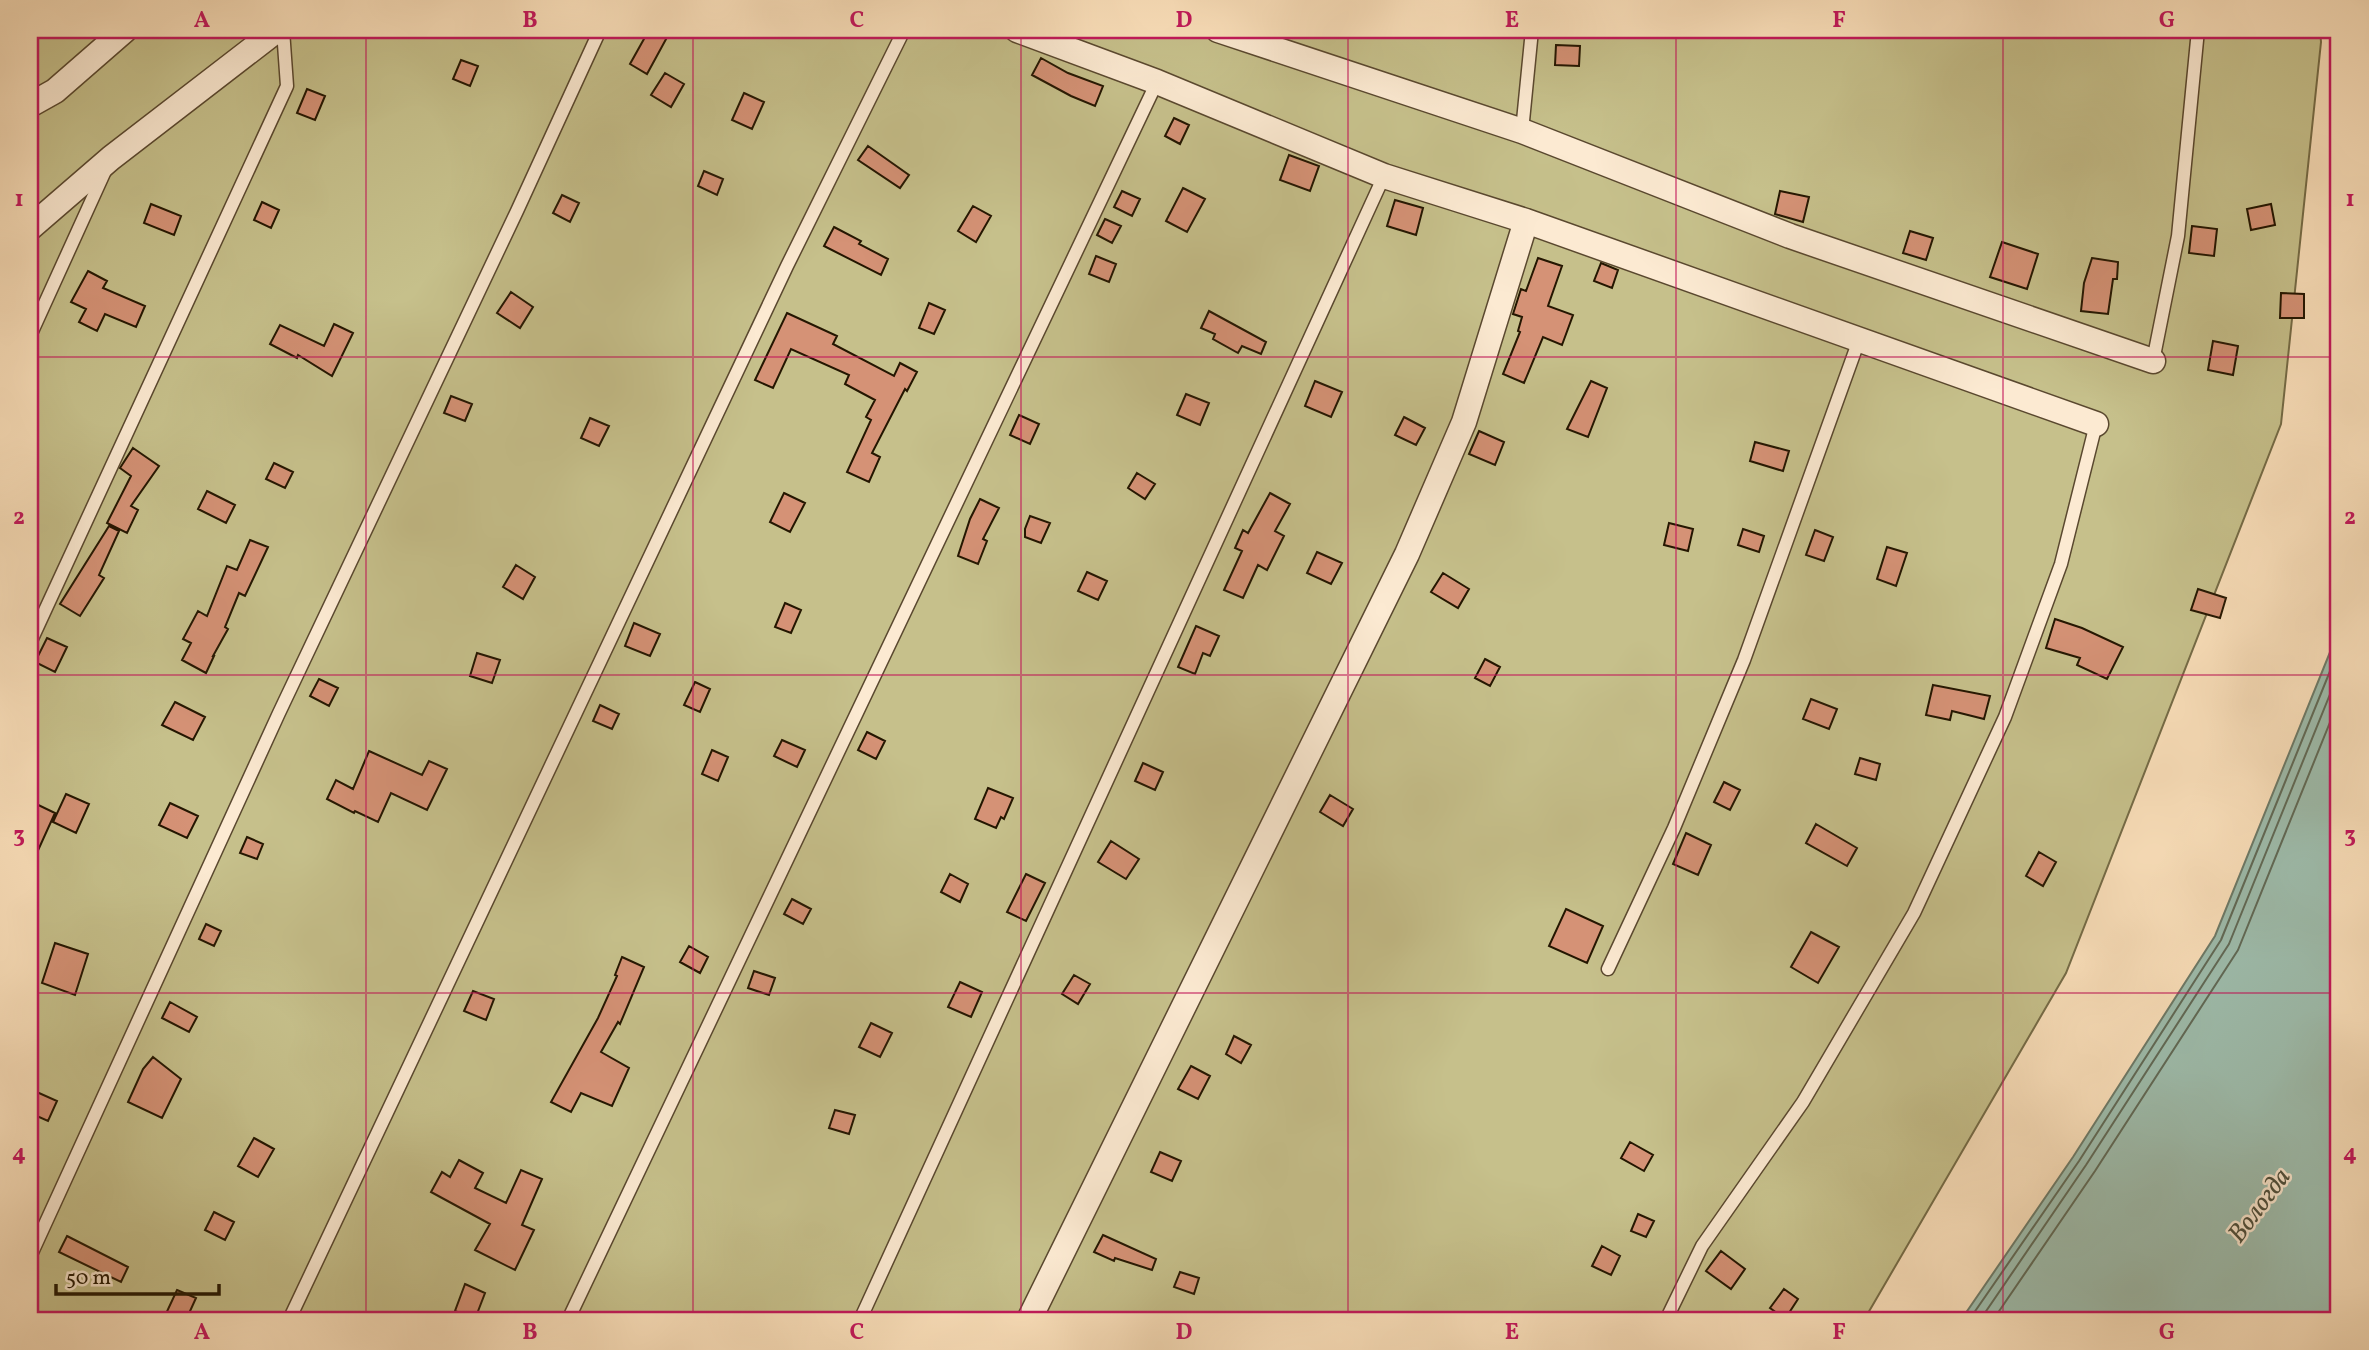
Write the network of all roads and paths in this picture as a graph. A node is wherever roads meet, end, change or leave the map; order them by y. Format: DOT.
graph roads {
  1 [pos="125,30"];
  2 [pos="277,30"];
  3 [pos="283,30"];
  4 [pos="600,30"];
  5 [pos="904,30"];
  6 [pos="1017,30"];
  7 [pos="1218,30"];
  8 [pos="1532,30"];
  9 [pos="2198,30"];
  10 [pos="1157,82"];
  11 [pos="30,105"];
  12 [pos="1522,131"];
  13 [pos="111,158"];
  14 [pos="1384,176"];
  15 [pos="1526,221"];
  16 [pos="30,228"];
  17 [pos="30,336"];
  18 [pos="1858,340"];
  19 [pos="2153,361"];
  20 [pos="2096,424"];
  21 [pos="30,643"];
  22 [pos="1608,969"];
  23 [pos="30,1257"];
  24 [pos="289,1320"];
  25 [pos="568,1320"];
  26 [pos="860,1320"];
  27 [pos="1029,1320"];
  28 [pos="1666,1320"];
  1 -- 11 [label="street"];
  2 -- 13 [label="street"];
  3 -- 21 [label="lane"];
  4 -- 23 [label="lane"];
  5 -- 24 [label="lane"];
  6 -- 10 [label="street"];
  7 -- 12 [label="street"];
  8 -- 12 [label="lane"];
  9 -- 19 [label="lane"];
  10 -- 14 [label="street"];
  10 -- 25 [label="lane"];
  12 -- 19 [label="street"];
  13 -- 16 [label="street"];
  13 -- 17 [label="lane"];
  14 -- 15 [label="street"];
  14 -- 26 [label="lane"];
  15 -- 18 [label="street"];
  15 -- 27 [label="street"];
  18 -- 20 [label="street"];
  18 -- 22 [label="lane"];
  20 -- 28 [label="lane"];
}
